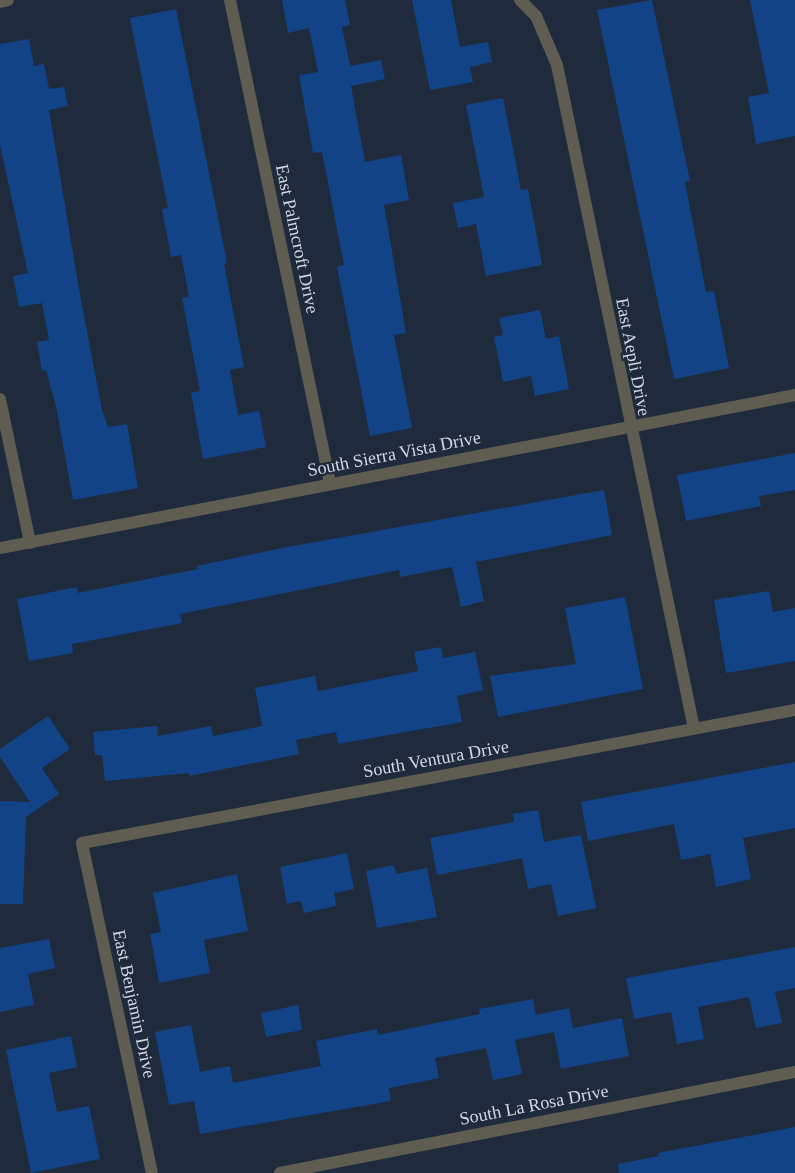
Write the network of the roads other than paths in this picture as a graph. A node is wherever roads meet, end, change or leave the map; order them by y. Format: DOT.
graph roads {
  1 [pos="8,0"];
  2 [pos="230,0"];
  3 [pos="520,0"];
  4 [pos="0,2"];
  5 [pos="795,395"];
  6 [pos="0,399"];
  7 [pos="630,426"];
  8 [pos="330,484"];
  9 [pos="30,543"];
  10 [pos="0,548"];
  11 [pos="795,710"];
  12 [pos="694,729"];
  13 [pos="82,842"];
  14 [pos="795,1072"];
  15 [pos="152,1173"];
  16 [pos="280,1173"];
  1 -- 4 [label="street"];
  2 -- 8 [label="street, East Palmcroft Drive"];
  3 -- 7 [label="street, East Aepli Drive"];
  5 -- 7 [label="street, South Sierra Vista Drive"];
  6 -- 9 [label="street"];
  7 -- 8 [label="street, South Sierra Vista Drive"];
  7 -- 12 [label="street, East Aepli Drive"];
  8 -- 9 [label="street, South Sierra Vista Drive"];
  9 -- 10 [label="street, South Sierra Vista Drive"];
  11 -- 12 [label="street, South Ventura Drive"];
  12 -- 13 [label="street, South Ventura Drive"];
  13 -- 15 [label="street, East Benjamin Drive"];
  14 -- 16 [label="street, South La Rosa Drive"];
}
